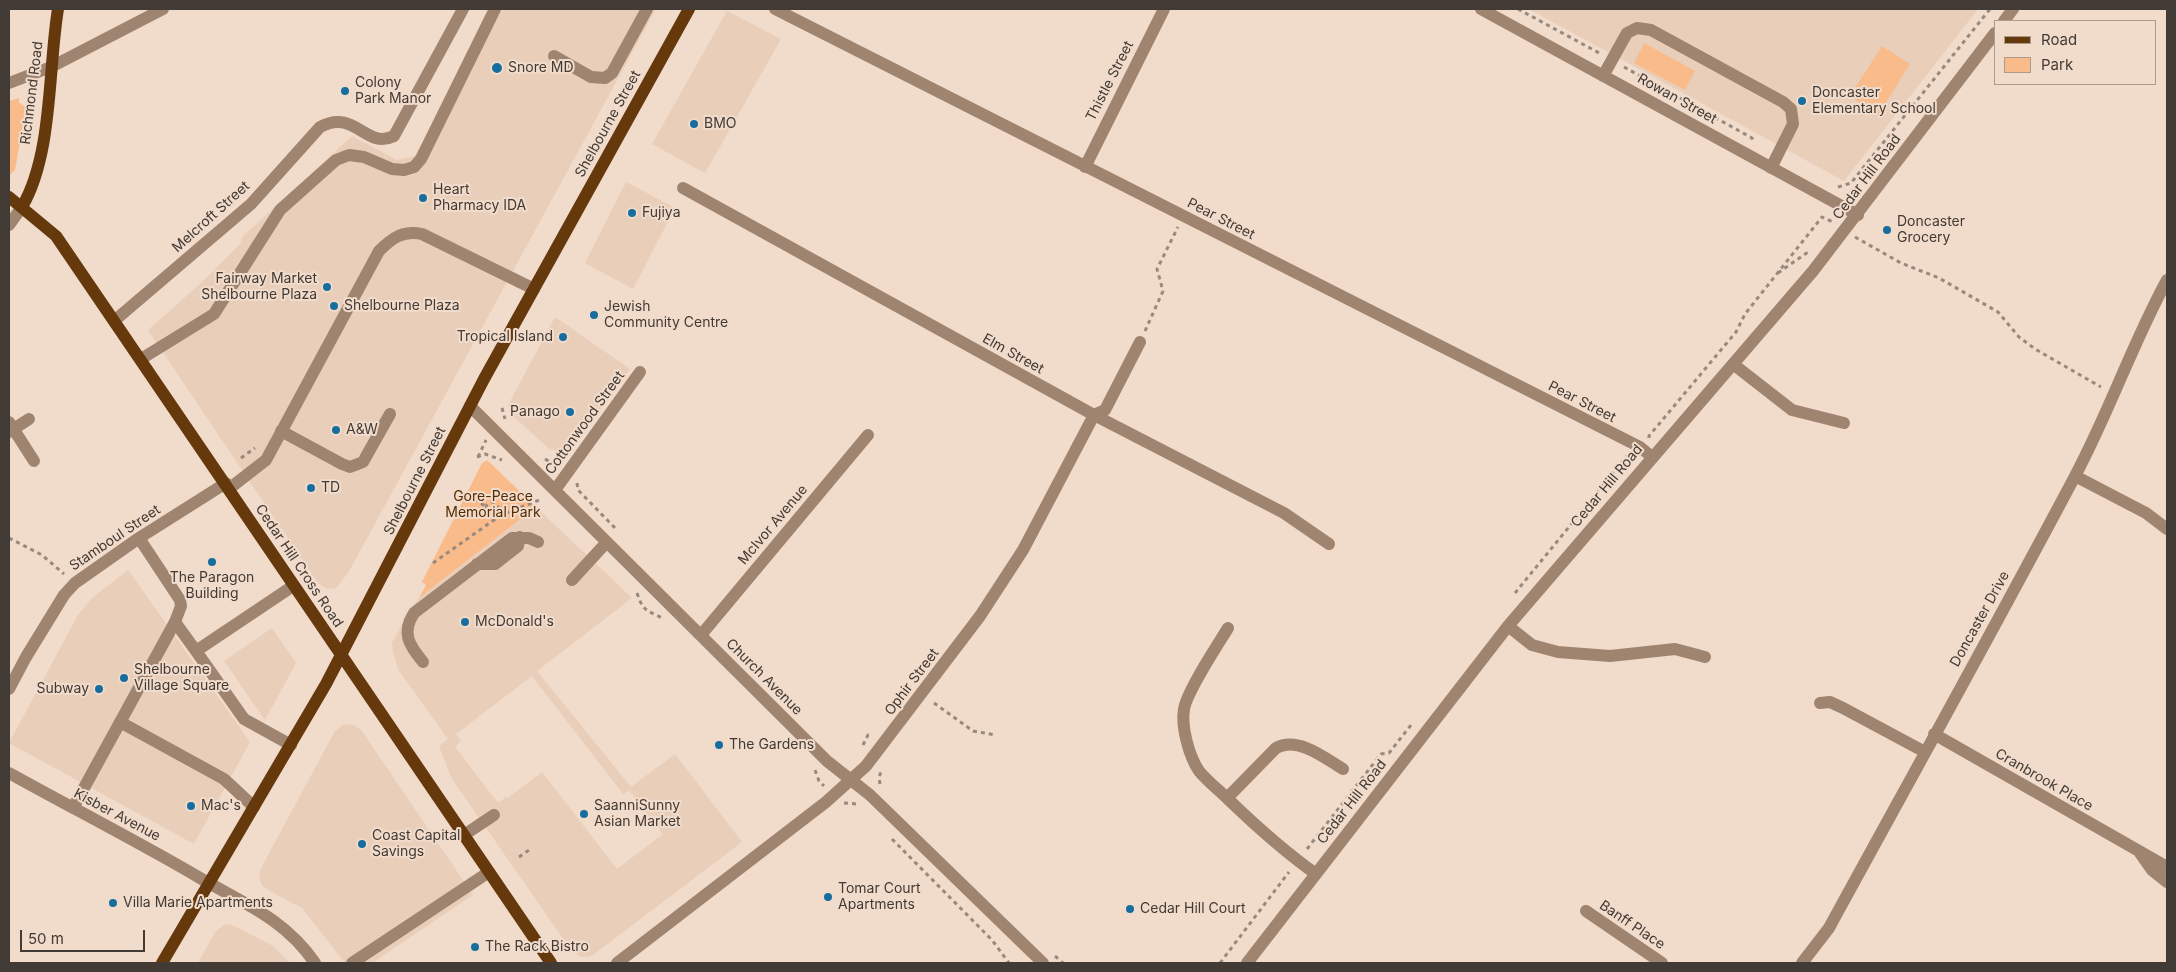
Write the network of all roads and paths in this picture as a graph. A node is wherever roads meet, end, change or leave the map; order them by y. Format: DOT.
graph roads {
  1 [pos="58,9"];
  2 [pos="163,9"];
  3 [pos="463,9"];
  4 [pos="495,9"];
  5 [pos="647,9"];
  6 [pos="689,9"];
  7 [pos="775,9"];
  8 [pos="1164,9"];
  9 [pos="1481,9"];
  10 [pos="2013,9"];
  11 [pos="2005,20"];
  12 [pos="1994,34"];
  13 [pos="554,56"];
  14 [pos="51,67"];
  15 [pos="1603,76"];
  16 [pos="9,83"];
  17 [pos="1085,166"];
  18 [pos="1771,168"];
  19 [pos="683,188"];
  20 [pos="9,197"];
  21 [pos="22,207"];
  22 [pos="1858,216"];
  23 [pos="1827,218"];
  24 [pos="9,225"];
  25 [pos="1178,229"];
  26 [pos="1845,231"];
  27 [pos="2167,280"];
  28 [pos="534,289"];
  29 [pos="114,321"];
  30 [pos="1140,342"];
  31 [pos="141,359"];
  32 [pos="1733,364"];
  33 [pos="640,372"];
  34 [pos="2114,395"];
  35 [pos="470,406"];
  36 [pos="502,408"];
  37 [pos="390,414"];
  38 [pos="1094,415"];
  39 [pos="29,419"];
  40 [pos="510,423"];
  41 [pos="1844,423"];
  42 [pos="10,428"];
  43 [pos="281,431"];
  44 [pos="868,435"];
  45 [pos="1649,436"];
  46 [pos="542,456"];
  47 [pos="1627,456"];
  48 [pos="477,457"];
  49 [pos="1652,457"];
  50 [pos="563,458"];
  51 [pos="34,461"];
  52 [pos="508,466"];
  53 [pos="2075,476"];
  54 [pos="577,482"];
  55 [pos="228,486"];
  56 [pos="555,490"];
  57 [pos="536,493"];
  58 [pos="468,494"];
  59 [pos="485,506"];
  60 [pos="497,511"];
  61 [pos="501,515"];
  62 [pos="2167,529"];
  63 [pos="618,533"];
  64 [pos="9,538"];
  65 [pos="139,538"];
  66 [pos="538,542"];
  67 [pos="606,542"];
  68 [pos="1329,544"];
  69 [pos="433,563"];
  70 [pos="572,580"];
  71 [pos="75,583"];
  72 [pos="293,586"];
  73 [pos="1511,598"];
  74 [pos="175,622"];
  75 [pos="1508,626"];
  76 [pos="1228,628"];
  77 [pos="701,635"];
  78 [pos="196,651"];
  79 [pos="341,656"];
  80 [pos="1705,656"];
  81 [pos="423,662"];
  82 [pos="9,689"];
  83 [pos="939,695"];
  84 [pos="1820,702"];
  85 [pos="934,703"];
  86 [pos="928,710"];
  87 [pos="1417,717"];
  88 [pos="120,722"];
  89 [pos="894,732"];
  90 [pos="1934,734"];
  91 [pos="996,736"];
  92 [pos="291,745"];
  93 [pos="862,750"];
  94 [pos="1925,752"];
  95 [pos="887,764"];
  96 [pos="1343,769"];
  97 [pos="9,773"];
  98 [pos="852,779"];
  99 [pos="882,789"];
  100 [pos="1227,798"];
  101 [pos="254,807"];
  102 [pos="73,808"];
  103 [pos="494,814"];
  104 [pos="464,835"];
  105 [pos="529,850"];
  106 [pos="2138,851"];
  107 [pos="519,856"];
  108 [pos="1298,861"];
  109 [pos="2167,867"];
  110 [pos="489,872"];
  111 [pos="1316,874"];
  112 [pos="2167,882"];
  113 [pos="210,883"];
  114 [pos="1586,911"];
  115 [pos="1050,950"];
  116 [pos="162,963"];
  117 [pos="315,963"];
  118 [pos="352,963"];
  119 [pos="551,963"];
  120 [pos="617,963"];
  121 [pos="1043,963"];
  122 [pos="1063,963"];
  123 [pos="1220,963"];
  124 [pos="1247,963"];
  125 [pos="1662,963"];
  126 [pos="1802,963"];
  1 -- 14 [label="main road, Richmond Road"];
  2 -- 14 [label="street"];
  3 -- 29 [label="street, Melcroft Street"];
  4 -- 31 [label="street"];
  5 -- 13 [label="street"];
  6 -- 28 [label="main road, Shelbourne Street"];
  7 -- 17 [label="street, Pear Street"];
  8 -- 17 [label="street, Thistle Street"];
  9 -- 15 [label="street, Rowan Street"];
  10 -- 11 [label="street"];
  12 -- 22 [label="street, Cedar Hill Road"];
  14 -- 16 [label="street"];
  14 -- 21 [label="main road, Richmond Road"];
  15 -- 18 [label="street, Rowan Street"];
  15 -- 18 [label="street"];
  17 -- 49 [label="street, Pear Street"];
  18 -- 22 [label="street, Rowan Street"];
  19 -- 38 [label="street, Elm Street"];
  20 -- 21 [label="main road, Cedar Hill Cross Road"];
  21 -- 24 [label="street"];
  21 -- 29 [label="main road, Cedar Hill Cross Road"];
  22 -- 26 [label="street, Cedar Hill Road"];
  23 -- 45 [label="path"];
  25 -- 30 [label="path"];
  26 -- 32 [label="street, Cedar Hill Road"];
  26 -- 34 [label="path"];
  27 -- 34 [label="street, Doncaster Drive"];
  28 -- 35 [label="main road, Shelbourne Street"];
  28 -- 43 [label="street, Stamboul Street"];
  29 -- 31 [label="main road, Cedar Hill Cross Road"];
  30 -- 38 [label="street, Ophir Street"];
  31 -- 55 [label="main road, Cedar Hill Cross Road"];
  32 -- 41 [label="street"];
  32 -- 49 [label="street, Cedar Hill Road"];
  33 -- 56 [label="street, Cottonwood Street"];
  34 -- 53 [label="street, Doncaster Drive"];
  35 -- 56 [label="street, Church Avenue"];
  35 -- 79 [label="main road, Shelbourne Street"];
  36 -- 40 [label="path"];
  37 -- 43 [label="street"];
  38 -- 68 [label="street, Elm Street"];
  38 -- 89 [label="street, Ophir Street"];
  39 -- 42 [label="street"];
  42 -- 51 [label="street"];
  43 -- 55 [label="street, Stamboul Street"];
  44 -- 77 [label="street, McIvor Avenue"];
  46 -- 50 [label="path"];
  47 -- 73 [label="path"];
  48 -- 52 [label="path"];
  49 -- 75 [label="street, Cedar Hill Road"];
  53 -- 62 [label="street"];
  53 -- 90 [label="street, Doncaster Drive"];
  54 -- 63 [label="path"];
  55 -- 65 [label="street, Stamboul Street"];
  55 -- 72 [label="main road, Cedar Hill Cross Road"];
  56 -- 67 [label="street, Church Avenue"];
  57 -- 61 [label="path"];
  58 -- 59 [label="path"];
  59 -- 60 [label="path"];
  59 -- 60 [label="path"];
  60 -- 61 [label="path"];
  61 -- 69 [label="path"];
  64 -- 71 [label="path"];
  65 -- 71 [label="street, Stamboul Street"];
  65 -- 74 [label="street"];
  66 -- 81 [label="street"];
  67 -- 70 [label="street"];
  67 -- 77 [label="street, Church Avenue"];
  71 -- 82 [label="street, Stamboul Street"];
  72 -- 78 [label="street"];
  72 -- 79 [label="main road, Cedar Hill Cross Road"];
  74 -- 78 [label="street"];
  74 -- 88 [label="street"];
  75 -- 80 [label="street"];
  75 -- 111 [label="street, Cedar Hill Road"];
  76 -- 100 [label="street"];
  77 -- 98 [label="street, Church Avenue"];
  78 -- 92 [label="street"];
  79 -- 92 [label="main road, Shelbourne Street"];
  79 -- 104 [label="main road, Cedar Hill Cross Road"];
  83 -- 85 [label="path"];
  84 -- 94 [label="street"];
  85 -- 86 [label="path"];
  85 -- 91 [label="path"];
  87 -- 108 [label="path"];
  88 -- 101 [label="street"];
  88 -- 102 [label="street"];
  89 -- 93 [label="path"];
  89 -- 98 [label="street, Ophir Street"];
  90 -- 94 [label="street, Doncaster Drive"];
  90 -- 106 [label="street, Cranbrook Place"];
  92 -- 101 [label="main road, Shelbourne Street"];
  94 -- 126 [label="street, Doncaster Drive"];
  95 -- 99 [label="path"];
  96 -- 100 [label="street"];
  97 -- 102 [label="street, Kisber Avenue"];
  98 -- 120 [label="street, Ophir Street"];
  98 -- 121 [label="street, Church Avenue"];
  100 -- 108 [label="street"];
  101 -- 113 [label="main road, Shelbourne Street"];
  102 -- 113 [label="street, Kisber Avenue"];
  103 -- 104 [label="street"];
  104 -- 110 [label="main road, Cedar Hill Cross Road"];
  105 -- 107 [label="path"];
  106 -- 109 [label="street, Cranbrook Place"];
  106 -- 112 [label="street"];
  108 -- 111 [label="street"];
  108 -- 123 [label="path"];
  110 -- 118 [label="street"];
  110 -- 119 [label="main road, Cedar Hill Cross Road"];
  111 -- 124 [label="street, Cedar Hill Road"];
  113 -- 116 [label="main road, Shelbourne Street"];
  113 -- 117 [label="street, Kisber Avenue"];
  114 -- 125 [label="street, Banff Place"];
  115 -- 122 [label="path"];
}
